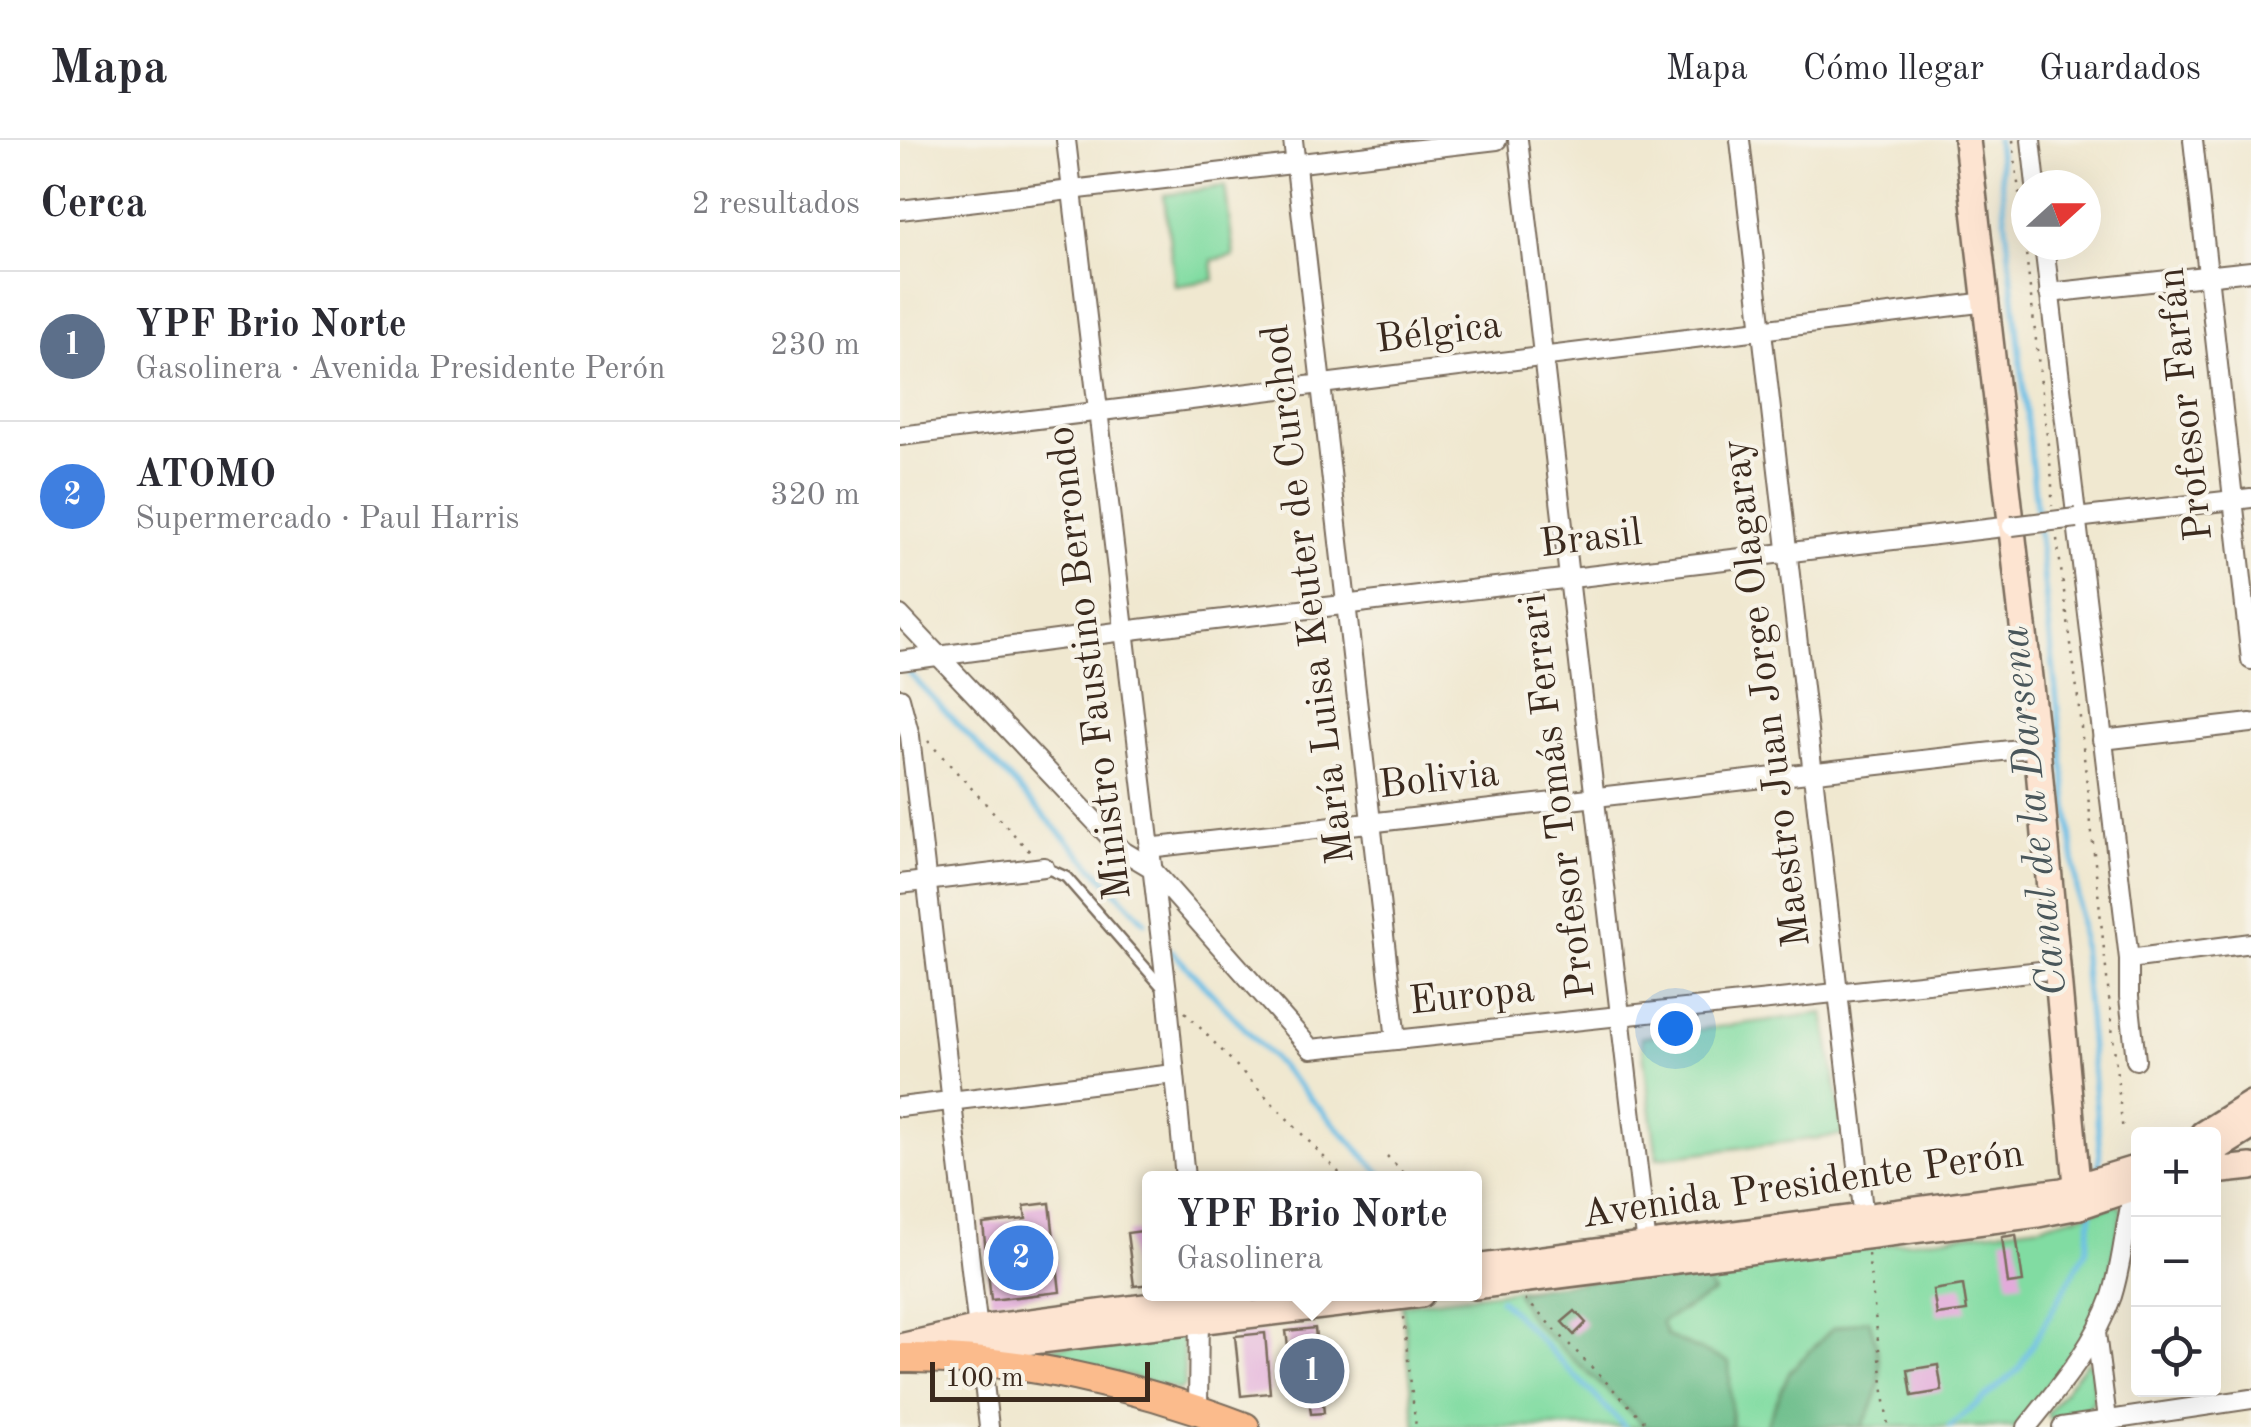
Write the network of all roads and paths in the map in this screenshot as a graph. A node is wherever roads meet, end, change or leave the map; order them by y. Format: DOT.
graph roads {
  1 [pos="1066,140"];
  2 [pos="1293,140"];
  3 [pos="1497,140"];
  4 [pos="1518,140"];
  5 [pos="1740,140"];
  6 [pos="1967,140"];
  7 [pos="2013,140"];
  8 [pos="2031,140"];
  9 [pos="2193,140"];
  10 [pos="1296,164"];
  11 [pos="2034,170"];
  12 [pos="1072,190"];
  13 [pos="900,210"];
  14 [pos="2046,260"];
  15 [pos="2251,272"];
  16 [pos="2208,276"];
  17 [pos="2049,293"];
  18 [pos="1987,302"];
  19 [pos="1762,330"];
  20 [pos="1544,357"];
  21 [pos="1321,384"];
  22 [pos="1097,410"];
  23 [pos="900,436"];
  24 [pos="2242,499"];
  25 [pos="2054,516"];
  26 [pos="2076,518"];
  27 [pos="2012,526"];
  28 [pos="2056,535"];
  29 [pos="1787,550"];
  30 [pos="1569,578"];
  31 [pos="1346,604"];
  32 [pos="900,615"];
  33 [pos="1122,630"];
  34 [pos="940,656"];
  35 [pos="2251,660"];
  36 [pos="900,661"];
  37 [pos="900,698"];
  38 [pos="906,722"];
  39 [pos="2251,723"];
  40 [pos="2102,740"];
  41 [pos="2037,747"];
  42 [pos="1813,774"];
  43 [pos="1595,798"];
  44 [pos="1372,824"];
  45 [pos="1149,858"];
  46 [pos="1044,867"];
  47 [pos="927,881"];
  48 [pos="900,884"];
  49 [pos="2251,943"];
  50 [pos="2129,958"];
  51 [pos="2059,969"];
  52 [pos="1838,990"];
  53 [pos="1167,992"];
  54 [pos="1620,1018"];
  55 [pos="1396,1040"];
  56 [pos="2136,1060"];
  57 [pos="1174,1074"];
  58 [pos="952,1100"];
  59 [pos="2251,1104"];
  60 [pos="900,1107"];
  61 [pos="2214,1127"];
  62 [pos="2251,1127"];
  63 [pos="2123,1134"];
  64 [pos="2221,1146"];
  65 [pos="1387,1156"];
  66 [pos="2251,1166"];
  67 [pos="2221,1170"];
  68 [pos="1184,1171"];
  69 [pos="1337,1171"];
  70 [pos="1402,1171"];
  71 [pos="2131,1180"];
  72 [pos="2078,1198"];
  73 [pos="2131,1209"];
  74 [pos="1865,1228"];
  75 [pos="1648,1256"];
  76 [pos="1482,1267"];
  77 [pos="1509,1282"];
  78 [pos="1482,1285"];
  79 [pos="1274,1301"];
  80 [pos="1408,1301"];
  81 [pos="1198,1305"];
  82 [pos="2096,1333"];
  83 [pos="980,1346"];
  84 [pos="906,1354"];
  85 [pos="2251,1399"];
  86 [pos="1212,1418"];
  87 [pos="2107,1423"];
  88 [pos="989,1427"];
  89 [pos="1245,1427"];
  90 [pos="1416,1427"];
  91 [pos="1650,1427"];
  92 [pos="1888,1427"];
  93 [pos="2027,1427"];
  94 [pos="2062,1427"];
  1 -- 12 [label="street, Ministro Faustino Berrondo"];
  2 -- 10 [label="street, María Luisa Keuter de Curchod"];
  3 -- 10 [label="street"];
  4 -- 20 [label="street, Profesor Tomás Ferrari"];
  5 -- 19 [label="street, Maestro Juan Jorge Olagaray"];
  6 -- 18 [label="main road"];
  7 -- 25 [label="path"];
  8 -- 11 [label="street"];
  9 -- 16 [label="street, Profesor Farfán"];
  10 -- 12 [label="street"];
  10 -- 21 [label="street, María Luisa Keuter de Curchod"];
  12 -- 13 [label="street"];
  12 -- 22 [label="street, Ministro Faustino Berrondo"];
  14 -- 17 [label="street"];
  15 -- 16 [label="street"];
  16 -- 17 [label="street"];
  16 -- 24 [label="street, Profesor Farfán"];
  17 -- 26 [label="street"];
  18 -- 19 [label="street, Bélgica"];
  18 -- 27 [label="main road"];
  19 -- 20 [label="street, Bélgica"];
  19 -- 29 [label="street, Maestro Juan Jorge Olagaray"];
  20 -- 21 [label="street, Bélgica"];
  20 -- 30 [label="street, Profesor Tomás Ferrari"];
  21 -- 22 [label="street, Bélgica"];
  21 -- 31 [label="street, María Luisa Keuter de Curchod"];
  22 -- 23 [label="street, Bélgica"];
  22 -- 33 [label="street, Ministro Faustino Berrondo"];
  24 -- 26 [label="street, Brasil"];
  24 -- 35 [label="street, Profesor Farfán"];
  26 -- 27 [label="street, Brasil, bridge"];
  26 -- 40 [label="street"];
  27 -- 29 [label="street, Brasil"];
  27 -- 41 [label="main road"];
  28 -- 63 [label="path"];
  29 -- 30 [label="street, Brasil"];
  29 -- 42 [label="street, Maestro Juan Jorge Olagaray"];
  30 -- 31 [label="street, Brasil"];
  30 -- 43 [label="street, Profesor Tomás Ferrari"];
  31 -- 33 [label="street, Brasil"];
  31 -- 44 [label="street, María Luisa Keuter de Curchod"];
  32 -- 34 [label="street"];
  33 -- 34 [label="street, Brasil"];
  33 -- 45 [label="street, Ministro Faustino Berrondo"];
  34 -- 36 [label="street, Brasil"];
  34 -- 45 [label="street"];
  37 -- 38 [label="street"];
  38 -- 46 [label="path"];
  38 -- 47 [label="street"];
  39 -- 40 [label="street"];
  40 -- 50 [label="street"];
  41 -- 42 [label="street, Bolivia"];
  41 -- 51 [label="main road"];
  42 -- 43 [label="street, Bolivia"];
  42 -- 52 [label="street, Maestro Juan Jorge Olagaray"];
  43 -- 44 [label="street, Bolivia"];
  43 -- 54 [label="street, Profesor Tomás Ferrari"];
  44 -- 45 [label="street, Bolivia"];
  44 -- 55 [label="street, María Luisa Keuter de Curchod"];
  45 -- 53 [label="street, Ministro Faustino Berrondo"];
  45 -- 55 [label="street, Europa"];
  46 -- 47 [label="street"];
  46 -- 53 [label="lane"];
  47 -- 48 [label="street"];
  47 -- 58 [label="street"];
  49 -- 50 [label="street"];
  50 -- 56 [label="street"];
  51 -- 52 [label="street, Europa"];
  51 -- 72 [label="main road"];
  52 -- 54 [label="street, Europa"];
  52 -- 74 [label="street, Maestro Juan Jorge Olagaray"];
  53 -- 57 [label="street, Ministro Faustino Berrondo"];
  53 -- 69 [label="path"];
  54 -- 55 [label="street, Europa"];
  54 -- 75 [label="street, Profesor Tomás Ferrari"];
  57 -- 58 [label="street"];
  57 -- 68 [label="street, Ministro Faustino Berrondo"];
  58 -- 60 [label="street"];
  58 -- 83 [label="street"];
  59 -- 61 [label="main road"];
  62 -- 64 [label="main road"];
  65 -- 70 [label="path"];
  66 -- 67 [label="main road"];
  71 -- 72 [label="main road, Avenida Presidente Perón"];
  72 -- 74 [label="main road, Avenida Presidente Perón"];
  73 -- 82 [label="street"];
  74 -- 75 [label="main road, Avenida Presidente Perón"];
  74 -- 92 [label="path"];
  75 -- 76 [label="main road, Avenida Presidente Perón"];
  75 -- 77 [label="main road, Avenida Presidente Perón"];
  77 -- 78 [label="main road, Avenida Presidente Perón"];
  77 -- 91 [label="path"];
  79 -- 81 [label="main road"];
  80 -- 90 [label="path"];
  81 -- 83 [label="main road"];
  81 -- 86 [label="street"];
  82 -- 87 [label="street"];
  82 -- 93 [label="street"];
  83 -- 84 [label="main road"];
  83 -- 86 [label="main road"];
  83 -- 88 [label="street"];
  85 -- 87 [label="street"];
  86 -- 89 [label="main road"];
  87 -- 94 [label="street"];
}
